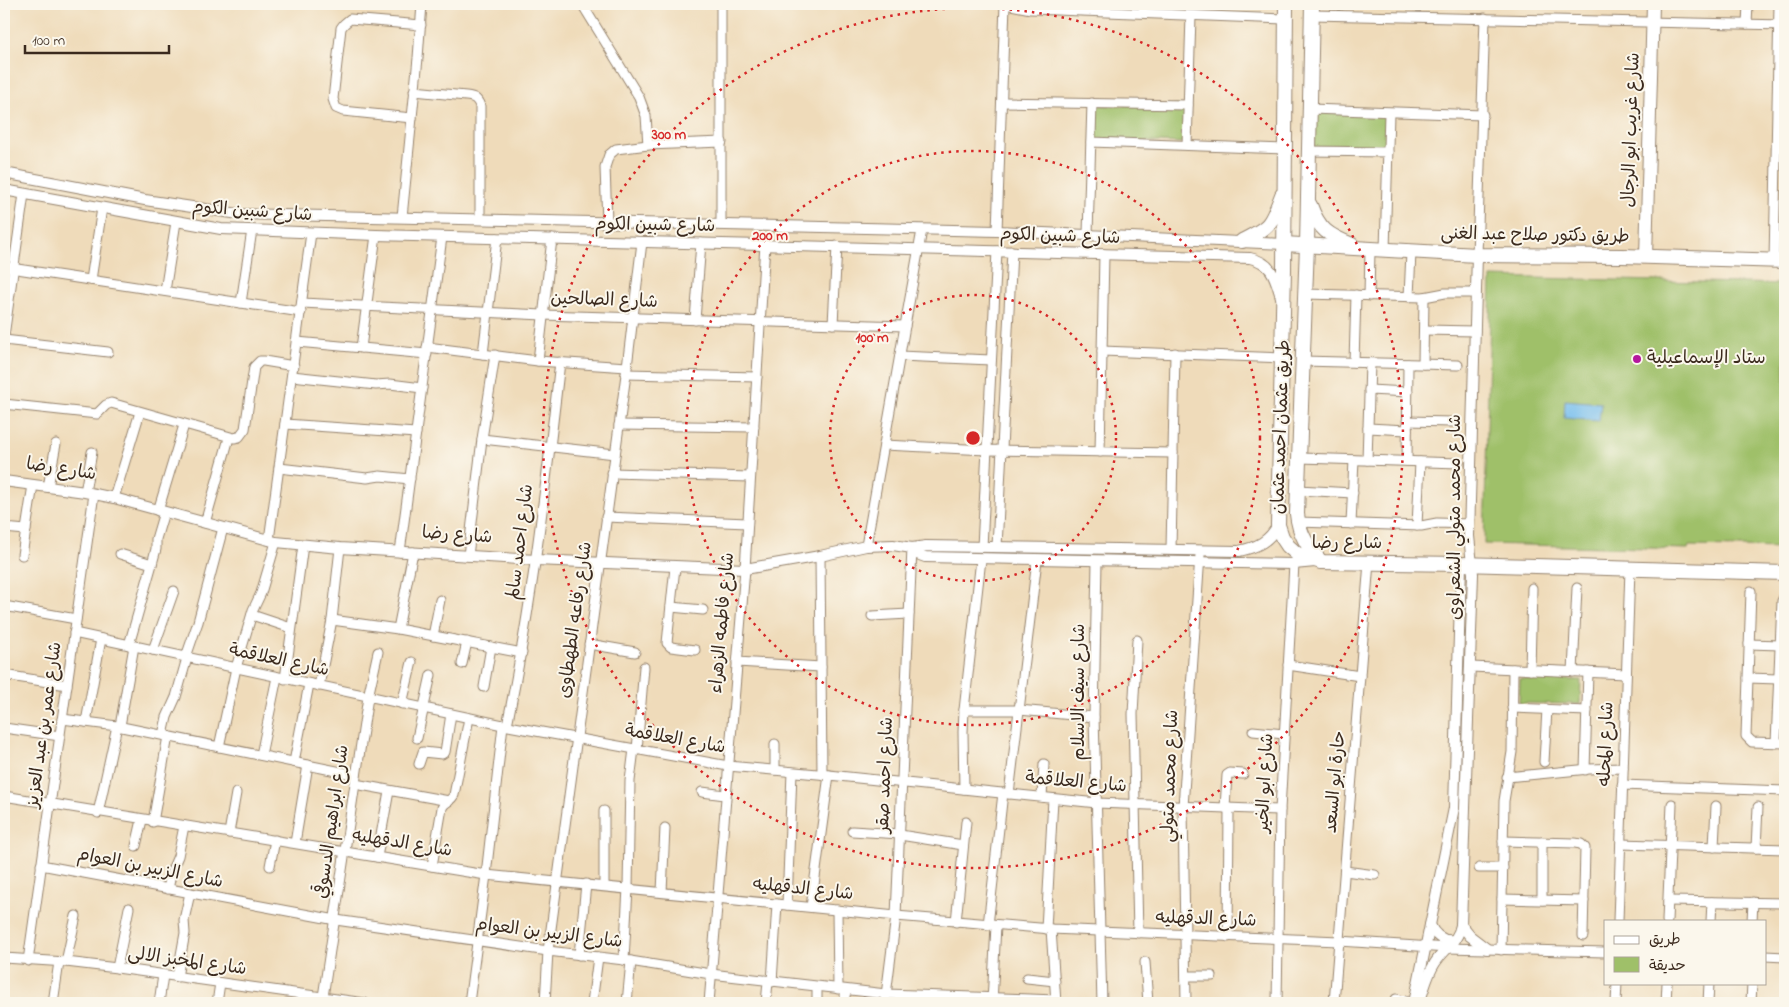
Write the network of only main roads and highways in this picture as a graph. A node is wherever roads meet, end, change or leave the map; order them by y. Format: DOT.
graph roads {
  1 [pos="1286,4"];
  2 [pos="1653,4"];
  3 [pos="1312,9"];
  4 [pos="1285,68"];
  5 [pos="1310,68"];
  6 [pos="1285,185"];
  7 [pos="1308,201"];
  8 [pos="1242,242"];
  9 [pos="1284,244"];
  10 [pos="1366,249"];
  11 [pos="1307,251"];
  12 [pos="1646,257"];
  13 [pos="1780,261"];
  14 [pos="1284,270"];
  15 [pos="1299,526"];
  16 [pos="1280,531"];
  17 [pos="1321,562"];
  18 [pos="1785,573"];
  1 -- 4 [label="main road, طريق عثمان احمد عثمان"];
  2 -- 12 [label="main road, شارع غريب ابو الرجال"];
  3 -- 5 [label="main road, طريق عثمان احمد عثمان"];
  4 -- 5 [label="main road"];
  4 -- 6 [label="main road, طريق عثمان احمد عثمان"];
  5 -- 7 [label="main road, طريق عثمان احمد عثمان"];
  6 -- 8 [label="main road"];
  6 -- 9 [label="main road, طريق عثمان احمد عثمان"];
  7 -- 10 [label="main road"];
  7 -- 11 [label="main road, طريق عثمان احمد عثمان"];
  9 -- 11 [label="main road"];
  9 -- 14 [label="main road, طريق عثمان احمد عثمان"];
  10 -- 11 [label="main road, طريق دكتور صلاح عبد الغنى"];
  10 -- 12 [label="main road, طريق دكتور صلاح عبد الغنى"];
  11 -- 14 [label="main road"];
  11 -- 15 [label="main road, طريق عثمان احمد عثمان"];
  12 -- 13 [label="main road, طريق دكتور صلاح عبد الغنى"];
  14 -- 16 [label="main road, طريق عثمان احمد عثمان"];
  15 -- 16 [label="main road"];
  15 -- 17 [label="main road, طريق عثمان احمد عثمان"];
  16 -- 17 [label="main road, طريق عثمان احمد عثمان"];
  17 -- 18 [label="main road, شارع رضا"];
}
